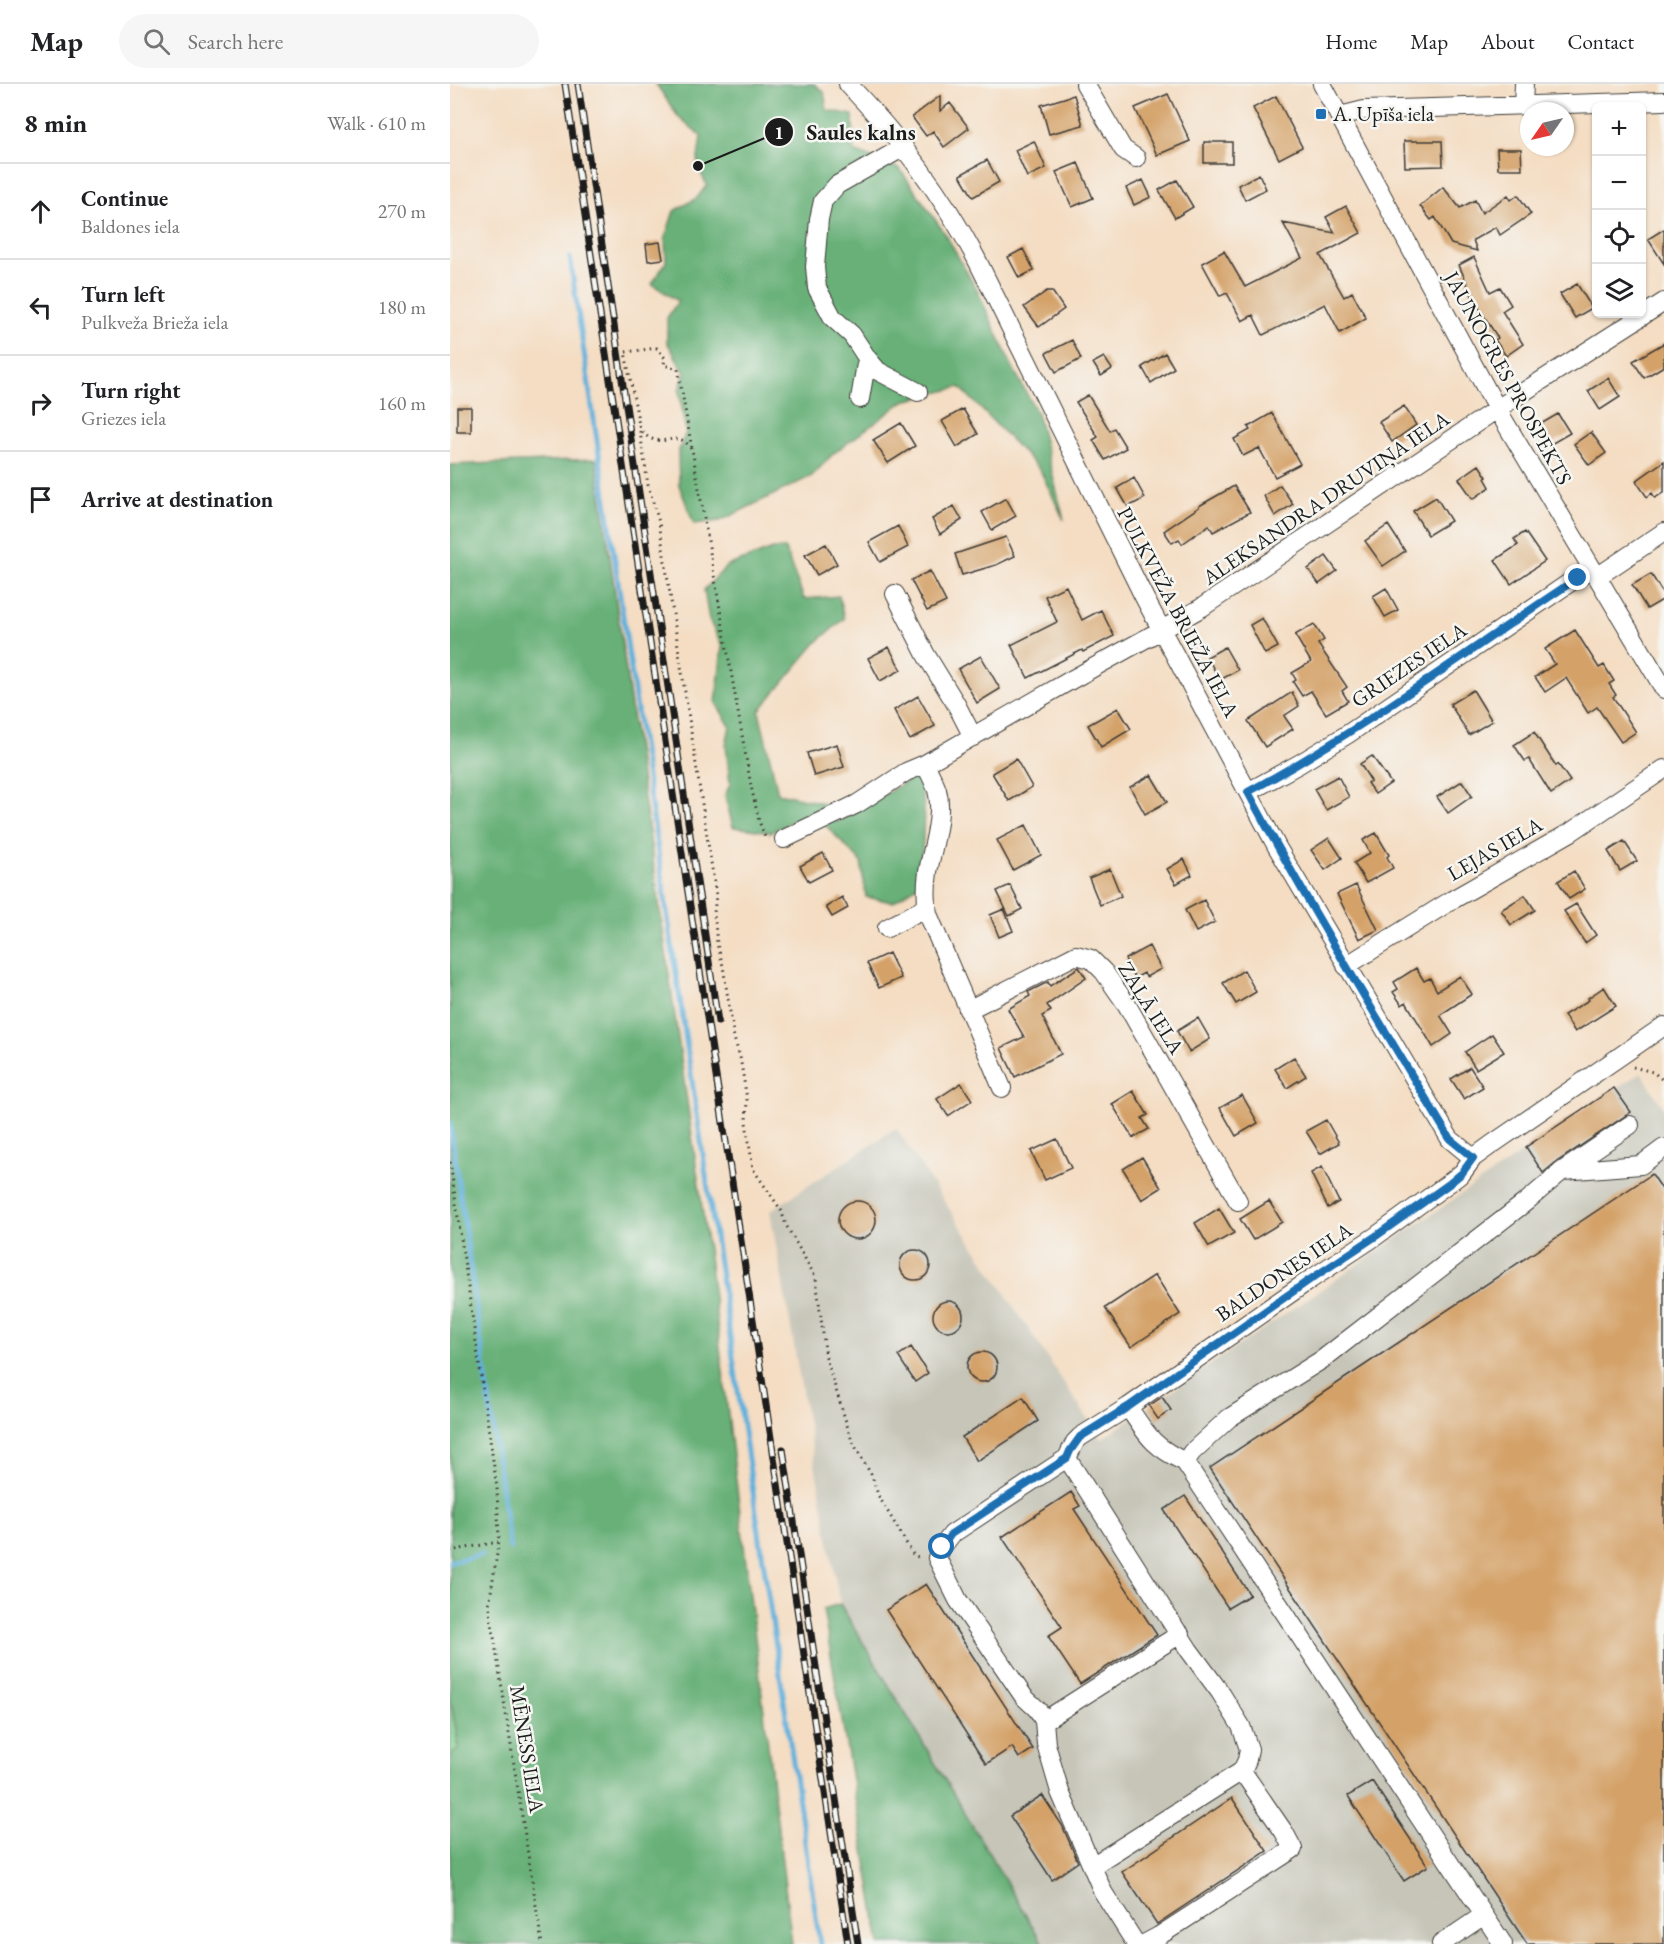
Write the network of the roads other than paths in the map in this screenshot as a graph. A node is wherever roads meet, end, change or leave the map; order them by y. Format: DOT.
graph roads {
  1 [pos="849,84"];
  2 [pos="1085,84"];
  3 [pos="1322,84"];
  4 [pos="1524,84"];
  5 [pos="1664,101"];
  6 [pos="1523,102"];
  7 [pos="1574,104"];
  8 [pos="1520,105"];
  9 [pos="1340,116"];
  10 [pos="904,147"];
  11 [pos="1136,158"];
  12 [pos="1664,302"];
  13 [pos="867,358"];
  14 [pos="918,392"];
  15 [pos="860,399"];
  16 [pos="1497,410"];
  17 [pos="1664,532"];
  18 [pos="1594,573"];
  19 [pos="895,594"];
  20 [pos="1162,631"];
  21 [pos="1664,689"];
  22 [pos="973,737"];
  23 [pos="925,764"];
  24 [pos="1664,768"];
  25 [pos="1248,792"];
  26 [pos="784,838"];
  27 [pos="927,907"];
  28 [pos="887,928"];
  29 [pos="1346,966"];
  30 [pos="968,1010"];
  31 [pos="1664,1026"];
  32 [pos="1002,1088"];
  33 [pos="1630,1125"];
  34 [pos="1664,1148"];
  35 [pos="1473,1158"];
  36 [pos="1561,1172"];
  37 [pos="1238,1201"];
  38 [pos="1128,1407"];
  39 [pos="1067,1458"];
  40 [pos="1185,1462"];
  41 [pos="1180,1634"];
  42 [pos="1044,1721"];
  43 [pos="1242,1771"];
  44 [pos="1092,1866"];
  45 [pos="1484,1915"];
  46 [pos="1136,1944"];
  47 [pos="1144,1944"];
  48 [pos="1441,1944"];
  49 [pos="1503,1944"];
  1 -- 10 [label="street, PULKVEŽA BRIEŽA IELA"];
  2 -- 11 [label="street"];
  3 -- 9 [label="street, JAUNOGRES PROSPEKTS"];
  4 -- 6 [label="street"];
  5 -- 7 [label="street"];
  8 -- 9 [label="street"];
  9 -- 16 [label="street, JAUNOGRES PROSPEKTS"];
  10 -- 13 [label="street"];
  10 -- 20 [label="street, PULKVEŽA BRIEŽA IELA"];
  12 -- 16 [label="street, ALEKSANDRA DRUVIŅA IELA"];
  13 -- 14 [label="street"];
  13 -- 15 [label="street"];
  16 -- 18 [label="street, JAUNOGRES PROSPEKTS"];
  16 -- 20 [label="street, ALEKSANDRA DRUVIŅA IELA"];
  17 -- 18 [label="street, GRIEZES IELA"];
  18 -- 21 [label="street, JAUNOGRES PROSPEKTS"];
  18 -- 25 [label="street, GRIEZES IELA"];
  19 -- 22 [label="street"];
  20 -- 22 [label="street, ALEKSANDRA DRUVIŅA IELA"];
  20 -- 25 [label="street, PULKVEŽA BRIEŽA IELA"];
  22 -- 23 [label="street, ALEKSANDRA DRUVIŅA IELA"];
  23 -- 26 [label="street, ALEKSANDRA DRUVIŅA IELA"];
  23 -- 27 [label="street"];
  24 -- 29 [label="street, LEJAS IELA"];
  25 -- 29 [label="street, PULKVEŽA BRIEŽA IELA"];
  27 -- 28 [label="street"];
  27 -- 30 [label="street"];
  29 -- 35 [label="street, PULKVEŽA BRIEŽA IELA"];
  30 -- 32 [label="street"];
  30 -- 37 [label="street, ZAĻĀ IELA"];
  31 -- 35 [label="street, BALDONES IELA"];
  33 -- 36 [label="street"];
  34 -- 36 [label="street"];
  35 -- 38 [label="street, BALDONES IELA"];
  36 -- 40 [label="street"];
  38 -- 39 [label="street, BALDONES IELA"];
  38 -- 40 [label="street"];
  39 -- 41 [label="street"];
  39 -- 42 [label="street, BALDONES IELA"];
  40 -- 45 [label="street"];
  41 -- 42 [label="street"];
  41 -- 43 [label="street"];
  42 -- 44 [label="street"];
  43 -- 44 [label="street"];
  43 -- 47 [label="street"];
  44 -- 46 [label="street"];
  45 -- 48 [label="street"];
  45 -- 49 [label="street"];
}
